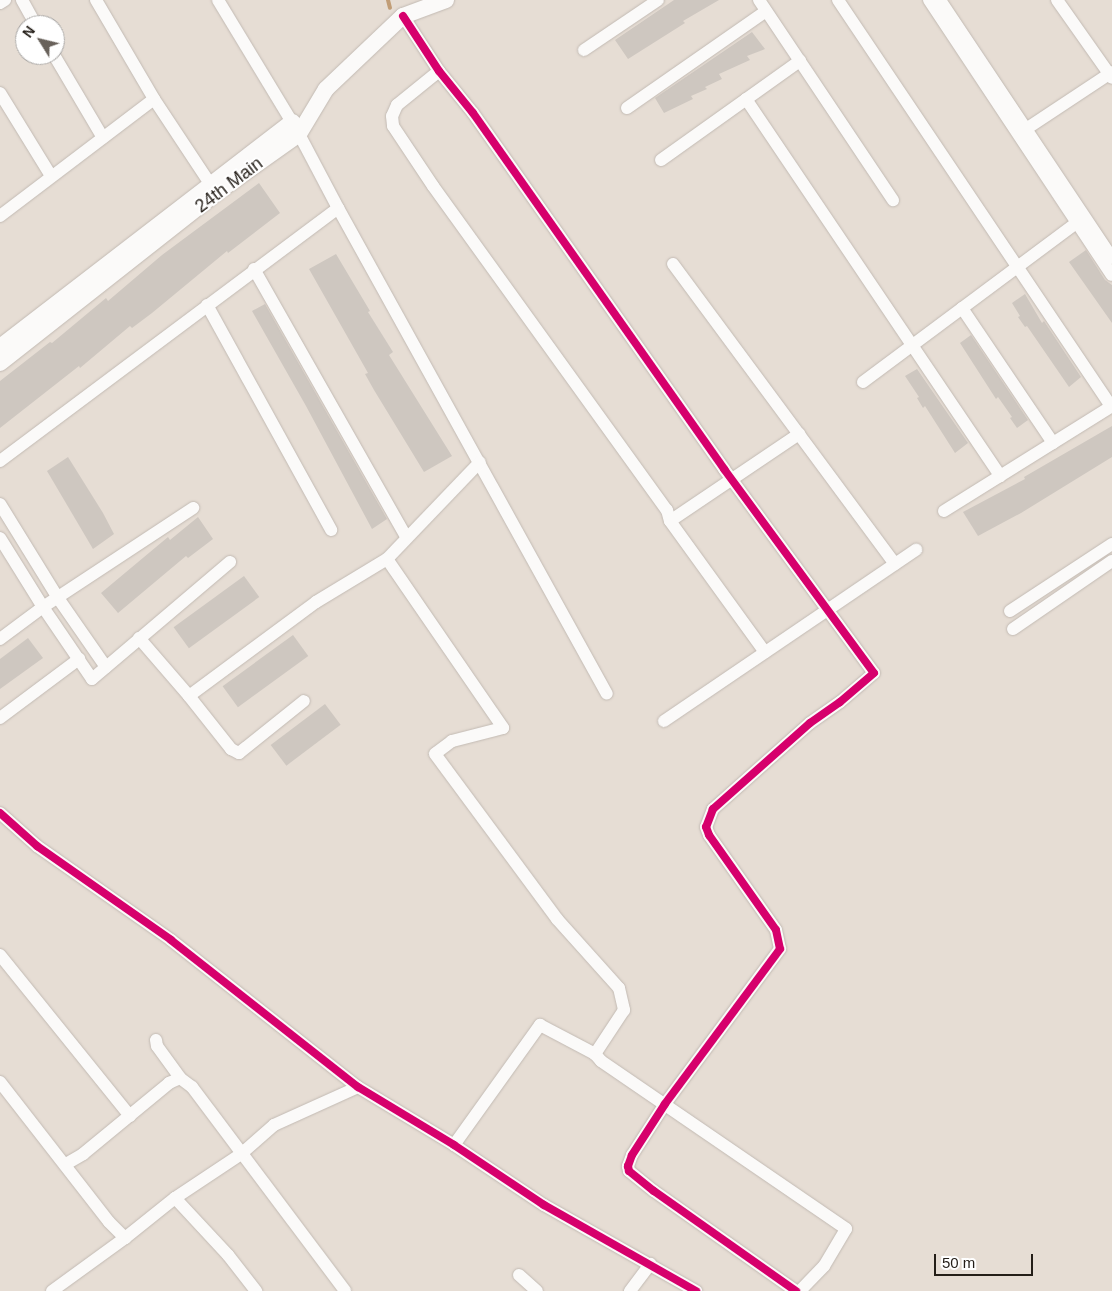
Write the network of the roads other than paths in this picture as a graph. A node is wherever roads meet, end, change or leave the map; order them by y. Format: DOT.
graph roads {
  1 [pos="6,0"];
  2 [pos="22,0"];
  3 [pos="96,0"];
  4 [pos="218,0"];
  5 [pos="446,0"];
  6 [pos="658,0"];
  7 [pos="838,0"];
  8 [pos="929,0"];
  9 [pos="940,0"];
  10 [pos="1057,0"];
  11 [pos="0,3"];
  12 [pos="763,5"];
  13 [pos="30,15"];
  14 [pos="403,16"];
  15 [pos="584,50"];
  16 [pos="800,61"];
  17 [pos="60,65"];
  18 [pos="439,71"];
  19 [pos="1111,75"];
  20 [pos="0,93"];
  21 [pos="154,99"];
  22 [pos="746,100"];
  23 [pos="627,108"];
  24 [pos="296,128"];
  25 [pos="1022,132"];
  26 [pos="103,138"];
  27 [pos="661,160"];
  28 [pos="51,176"];
  29 [pos="213,188"];
  30 [pos="893,200"];
  31 [pos="338,208"];
  32 [pos="0,215"];
  33 [pos="1080,219"];
  34 [pos="1112,258"];
  35 [pos="673,264"];
  36 [pos="1016,267"];
  37 [pos="254,270"];
  38 [pos="1112,275"];
  39 [pos="207,305"];
  40 [pos="962,308"];
  41 [pos="2,341"];
  42 [pos="913,344"];
  43 [pos="0,363"];
  44 [pos="863,382"];
  45 [pos="1111,407"];
  46 [pos="799,434"];
  47 [pos="1053,443"];
  48 [pos="0,461"];
  49 [pos="480,462"];
  50 [pos="1000,476"];
  51 [pos="731,480"];
  52 [pos="0,504"];
  53 [pos="193,508"];
  54 [pos="944,511"];
  55 [pos="670,521"];
  56 [pos="331,530"];
  57 [pos="406,537"];
  58 [pos="0,538"];
  59 [pos="1112,544"];
  60 [pos="916,550"];
  61 [pos="387,559"];
  62 [pos="1112,561"];
  63 [pos="230,562"];
  64 [pos="895,564"];
  65 [pos="58,598"];
  66 [pos="43,607"];
  67 [pos="827,610"];
  68 [pos="1010,612"];
  69 [pos="1013,628"];
  70 [pos="139,638"];
  71 [pos="0,639"];
  72 [pos="765,652"];
  73 [pos="79,659"];
  74 [pos="106,667"];
  75 [pos="607,694"];
  76 [pos="189,696"];
  77 [pos="304,701"];
  78 [pos="0,718"];
  79 [pos="664,720"];
  80 [pos="0,813"];
  81 [pos="0,955"];
  82 [pos="156,1040"];
  83 [pos="596,1054"];
  84 [pos="180,1078"];
  85 [pos="0,1082"];
  86 [pos="358,1087"];
  87 [pos="665,1104"];
  88 [pos="130,1116"];
  89 [pos="454,1145"];
  90 [pos="240,1154"];
  91 [pos="66,1164"];
  92 [pos="175,1198"];
  93 [pos="125,1238"];
  94 [pos="650,1264"];
  95 [pos="518,1275"];
  96 [pos="52,1291"];
  97 [pos="256,1291"];
  98 [pos="345,1291"];
  99 [pos="537,1291"];
  100 [pos="630,1291"];
  101 [pos="696,1291"];
  102 [pos="798,1291"];
  1 -- 11 [label="street"];
  2 -- 13 [label="street"];
  3 -- 21 [label="street"];
  4 -- 24 [label="street"];
  5 -- 14 [label="street, 24th Main"];
  6 -- 15 [label="street"];
  7 -- 36 [label="street"];
  8 -- 25 [label="street"];
  9 -- 25 [label="street"];
  10 -- 19 [label="street"];
  12 -- 16 [label="street"];
  12 -- 23 [label="street"];
  14 -- 18 [label="street"];
  14 -- 24 [label="street, 24th Main"];
  16 -- 22 [label="street"];
  16 -- 30 [label="street"];
  17 -- 26 [label="street"];
  18 -- 51 [label="street"];
  18 -- 55 [label="street"];
  19 -- 25 [label="street"];
  20 -- 28 [label="street"];
  21 -- 26 [label="street"];
  21 -- 29 [label="street"];
  22 -- 27 [label="street"];
  22 -- 42 [label="street"];
  24 -- 29 [label="street, 24th Main"];
  24 -- 31 [label="street"];
  25 -- 33 [label="street"];
  26 -- 28 [label="street"];
  28 -- 32 [label="street"];
  29 -- 41 [label="street"];
  29 -- 43 [label="street, 24th Main"];
  31 -- 37 [label="street"];
  31 -- 49 [label="street"];
  33 -- 34 [label="street"];
  33 -- 36 [label="street"];
  33 -- 38 [label="street"];
  35 -- 46 [label="street"];
  36 -- 40 [label="street"];
  36 -- 45 [label="street"];
  37 -- 39 [label="street"];
  37 -- 57 [label="street"];
  39 -- 48 [label="street"];
  39 -- 56 [label="street"];
  40 -- 42 [label="street"];
  40 -- 47 [label="street"];
  42 -- 44 [label="street"];
  42 -- 50 [label="street"];
  45 -- 47 [label="street"];
  46 -- 51 [label="street"];
  46 -- 64 [label="street"];
  47 -- 50 [label="street"];
  49 -- 57 [label="street"];
  49 -- 75 [label="street"];
  50 -- 54 [label="street"];
  51 -- 55 [label="street"];
  51 -- 67 [label="street"];
  52 -- 65 [label="street"];
  53 -- 65 [label="street"];
  55 -- 72 [label="street"];
  57 -- 61 [label="street"];
  58 -- 66 [label="street"];
  59 -- 68 [label="street"];
  60 -- 64 [label="street"];
  61 -- 76 [label="street"];
  61 -- 83 [label="street"];
  62 -- 69 [label="street"];
  63 -- 70 [label="street"];
  64 -- 67 [label="street"];
  65 -- 66 [label="street"];
  65 -- 74 [label="street"];
  66 -- 71 [label="street"];
  66 -- 73 [label="street"];
  67 -- 72 [label="street"];
  67 -- 87 [label="street"];
  70 -- 74 [label="street"];
  70 -- 76 [label="street"];
  72 -- 79 [label="street"];
  73 -- 74 [label="street"];
  73 -- 78 [label="street"];
  76 -- 77 [label="street"];
  80 -- 86 [label="street"];
  81 -- 88 [label="street"];
  82 -- 84 [label="street"];
  83 -- 87 [label="street"];
  83 -- 89 [label="street"];
  84 -- 88 [label="street"];
  84 -- 90 [label="street"];
  85 -- 91 [label="street"];
  86 -- 89 [label="street"];
  86 -- 90 [label="street"];
  87 -- 102 [label="street"];
  87 -- 102 [label="street"];
  88 -- 91 [label="street"];
  89 -- 94 [label="street"];
  90 -- 92 [label="street"];
  90 -- 98 [label="street"];
  91 -- 93 [label="street"];
  92 -- 93 [label="street"];
  92 -- 97 [label="street"];
  93 -- 96 [label="street"];
  94 -- 100 [label="street"];
  94 -- 101 [label="street"];
  95 -- 99 [label="street"];
}
